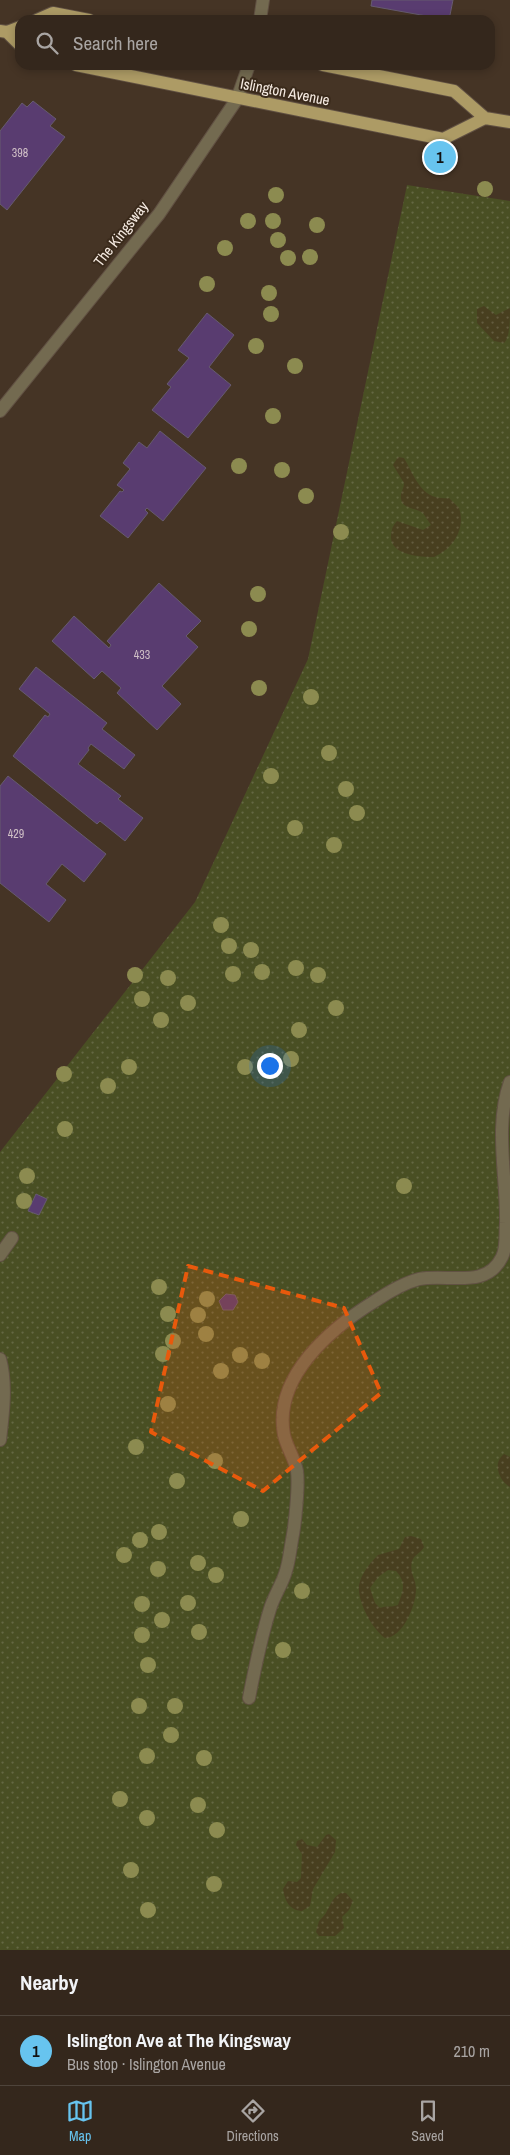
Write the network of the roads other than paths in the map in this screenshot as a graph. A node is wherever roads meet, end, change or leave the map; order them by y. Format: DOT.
graph roads {
  1 [pos="264,0"];
  2 [pos="48,15"];
  3 [pos="63,15"];
  4 [pos="261,15"];
  5 [pos="4,32"];
  6 [pos="15,41"];
  7 [pos="100,70"];
  8 [pos="247,70"];
  9 [pos="348,70"];
  10 [pos="237,99"];
  11 [pos="485,118"];
  12 [pos="510,122"];
  13 [pos="0,411"];
  14 [pos="510,1082"];
  15 [pos="12,1238"];
  16 [pos="0,1254"];
  17 [pos="0,1359"];
  18 [pos="0,1440"];
  19 [pos="249,1698"];
  1 -- 4 [label="street"];
  2 -- 3 [label="main road"];
  5 -- 6 [label="main road"];
  7 -- 10 [label="main road, Islington Avenue"];
  8 -- 10 [label="street, The Kingsway"];
  9 -- 11 [label="main road"];
  10 -- 11 [label="main road, Islington Avenue"];
  10 -- 13 [label="street, The Kingsway"];
  11 -- 12 [label="main road"];
  14 -- 19 [label="street"];
  15 -- 16 [label="street"];
  17 -- 18 [label="street"];
}
